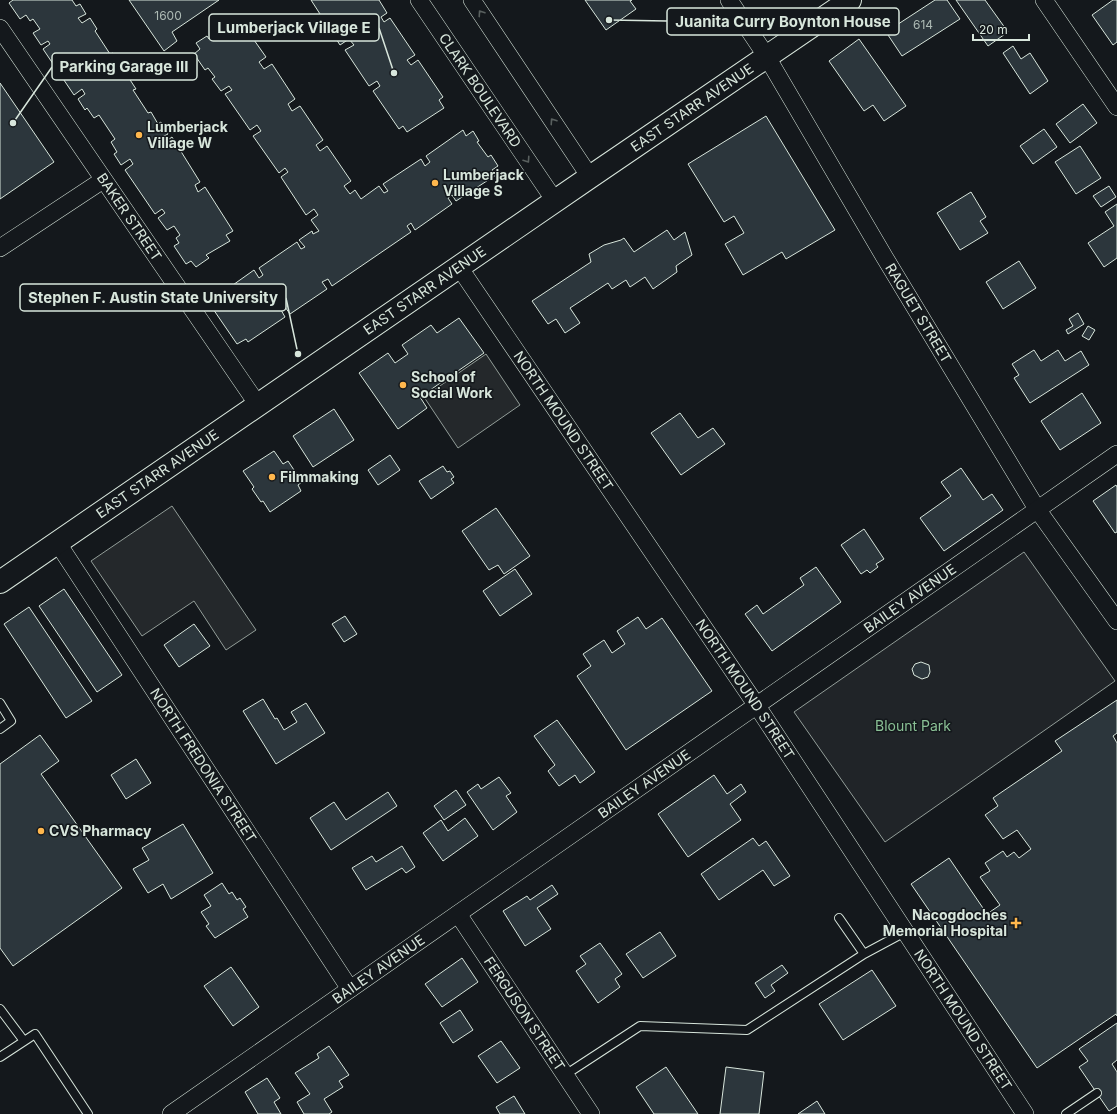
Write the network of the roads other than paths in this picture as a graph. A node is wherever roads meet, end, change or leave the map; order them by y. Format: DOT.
graph roads {
  1 [pos="419,0"];
  2 [pos="472,0"];
  3 [pos="729,0"];
  4 [pos="850,0"];
  5 [pos="1044,0"];
  6 [pos="0,28"];
  7 [pos="767,57"];
  8 [pos="1117,107"];
  9 [pos="590,177"];
  10 [pos="103,180"];
  11 [pos="556,201"];
  12 [pos="0,248"];
  13 [pos="459,267"];
  14 [pos="258,405"];
  15 [pos="1117,454"];
  16 [pos="1038,509"];
  17 [pos="57,542"];
  18 [pos="0,582"];
  19 [pos="1117,621"];
  20 [pos="0,703"];
  21 [pos="757,706"];
  22 [pos="0,729"];
  23 [pos="458,914"];
  24 [pos="839,918"];
  25 [pos="905,932"];
  26 [pos="864,954"];
  27 [pos="350,989"];
  28 [pos="0,1009"];
  29 [pos="24,1041"];
  30 [pos="0,1057"];
  31 [pos="565,1075"];
  32 [pos="1097,1093"];
  33 [pos="88,1114"];
  34 [pos="171,1114"];
  35 [pos="591,1114"];
  36 [pos="1025,1114"];
  37 [pos="1066,1114"];
  1 -- 11 [label="street, CLARK BOULEVARD, one-way"];
  9 -- 2 [label="street, one-way"];
  3 -- 7 [label="street, RAGUET STREET"];
  4 -- 7 [label="main road, EAST STARR AVENUE"];
  5 -- 8 [label="street"];
  6 -- 10 [label="street, BAKER STREET"];
  7 -- 9 [label="main road, EAST STARR AVENUE"];
  7 -- 16 [label="street, RAGUET STREET"];
  9 -- 11 [label="main road, EAST STARR AVENUE"];
  10 -- 12 [label="street"];
  10 -- 14 [label="street, BAKER STREET"];
  11 -- 13 [label="main road, EAST STARR AVENUE"];
  13 -- 14 [label="main road, EAST STARR AVENUE"];
  13 -- 21 [label="street, NORTH MOUND STREET"];
  14 -- 17 [label="main road, EAST STARR AVENUE"];
  15 -- 16 [label="street, BAILEY AVENUE"];
  16 -- 19 [label="street, RAGUET STREET"];
  16 -- 21 [label="street, BAILEY AVENUE"];
  17 -- 18 [label="main road, EAST STARR AVENUE"];
  17 -- 27 [label="street, NORTH FREDONIA STREET"];
  20 -- 22 [label="lane"];
  21 -- 23 [label="street, BAILEY AVENUE"];
  21 -- 25 [label="street, NORTH MOUND STREET"];
  23 -- 27 [label="street, BAILEY AVENUE"];
  23 -- 31 [label="street, FERGUSON STREET"];
  24 -- 26 [label="lane"];
  25 -- 26 [label="lane"];
  25 -- 36 [label="street, NORTH MOUND STREET"];
  26 -- 31 [label="lane"];
  27 -- 34 [label="street, BAILEY AVENUE"];
  28 -- 29 [label="lane"];
  29 -- 30 [label="lane"];
  29 -- 33 [label="lane"];
  31 -- 35 [label="street, FERGUSON STREET"];
  32 -- 37 [label="lane"];
}
